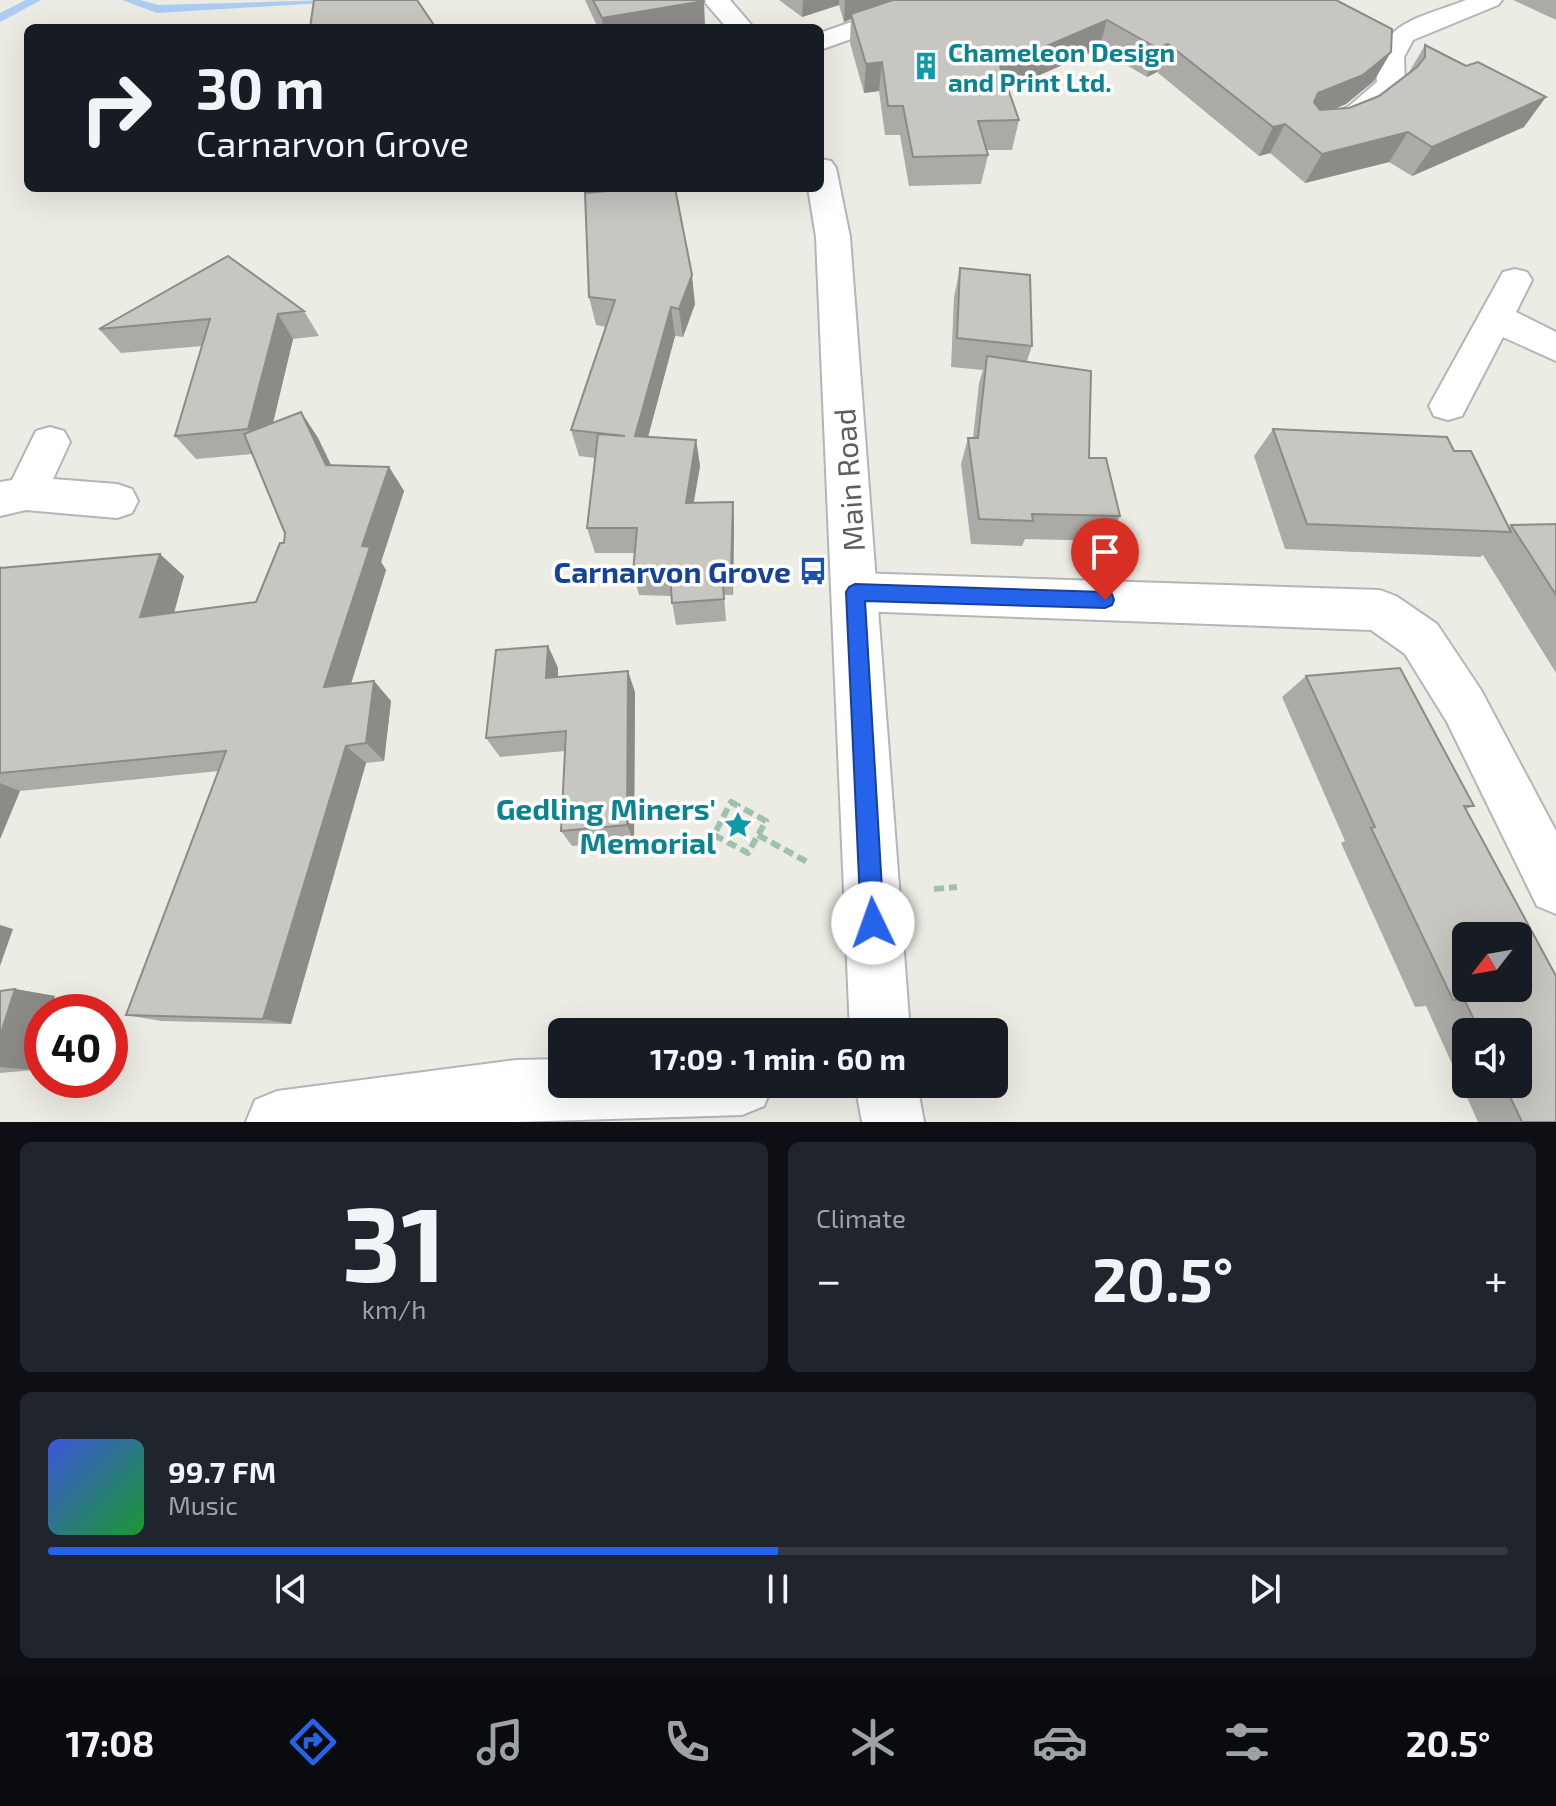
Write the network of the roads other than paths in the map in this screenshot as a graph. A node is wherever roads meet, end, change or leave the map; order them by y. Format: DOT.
graph roads {
  1 [pos="716,0"];
  2 [pos="938,0"];
  3 [pos="1489,0"];
  4 [pos="737,24"];
  5 [pos="824,41"];
  6 [pos="1316,130"];
  7 [pos="824,189"];
  8 [pos="1515,280"];
  9 [pos="1495,317"];
  10 [pos="1556,348"];
  11 [pos="1448,406"];
  12 [pos="50,442"];
  13 [pos="13,496"];
  14 [pos="117,501"];
  15 [pos="855,592"];
  16 [pos="1556,887"];
  17 [pos="879,1018"];
  18 [pos="548,1090"];
  19 [pos="889,1098"];
  20 [pos="277,1122"];
  21 [pos="893,1122"];
  1 -- 4 [label="street"];
  2 -- 5 [label="street"];
  3 -- 6 [label="street"];
  7 -- 15 [label="street, Main Road"];
  8 -- 9 [label="street"];
  9 -- 10 [label="street"];
  9 -- 11 [label="street"];
  12 -- 13 [label="street"];
  13 -- 14 [label="street"];
  15 -- 16 [label="street"];
  15 -- 17 [label="street, Main Road"];
  18 -- 20 [label="street"];
  19 -- 21 [label="street"];
}
